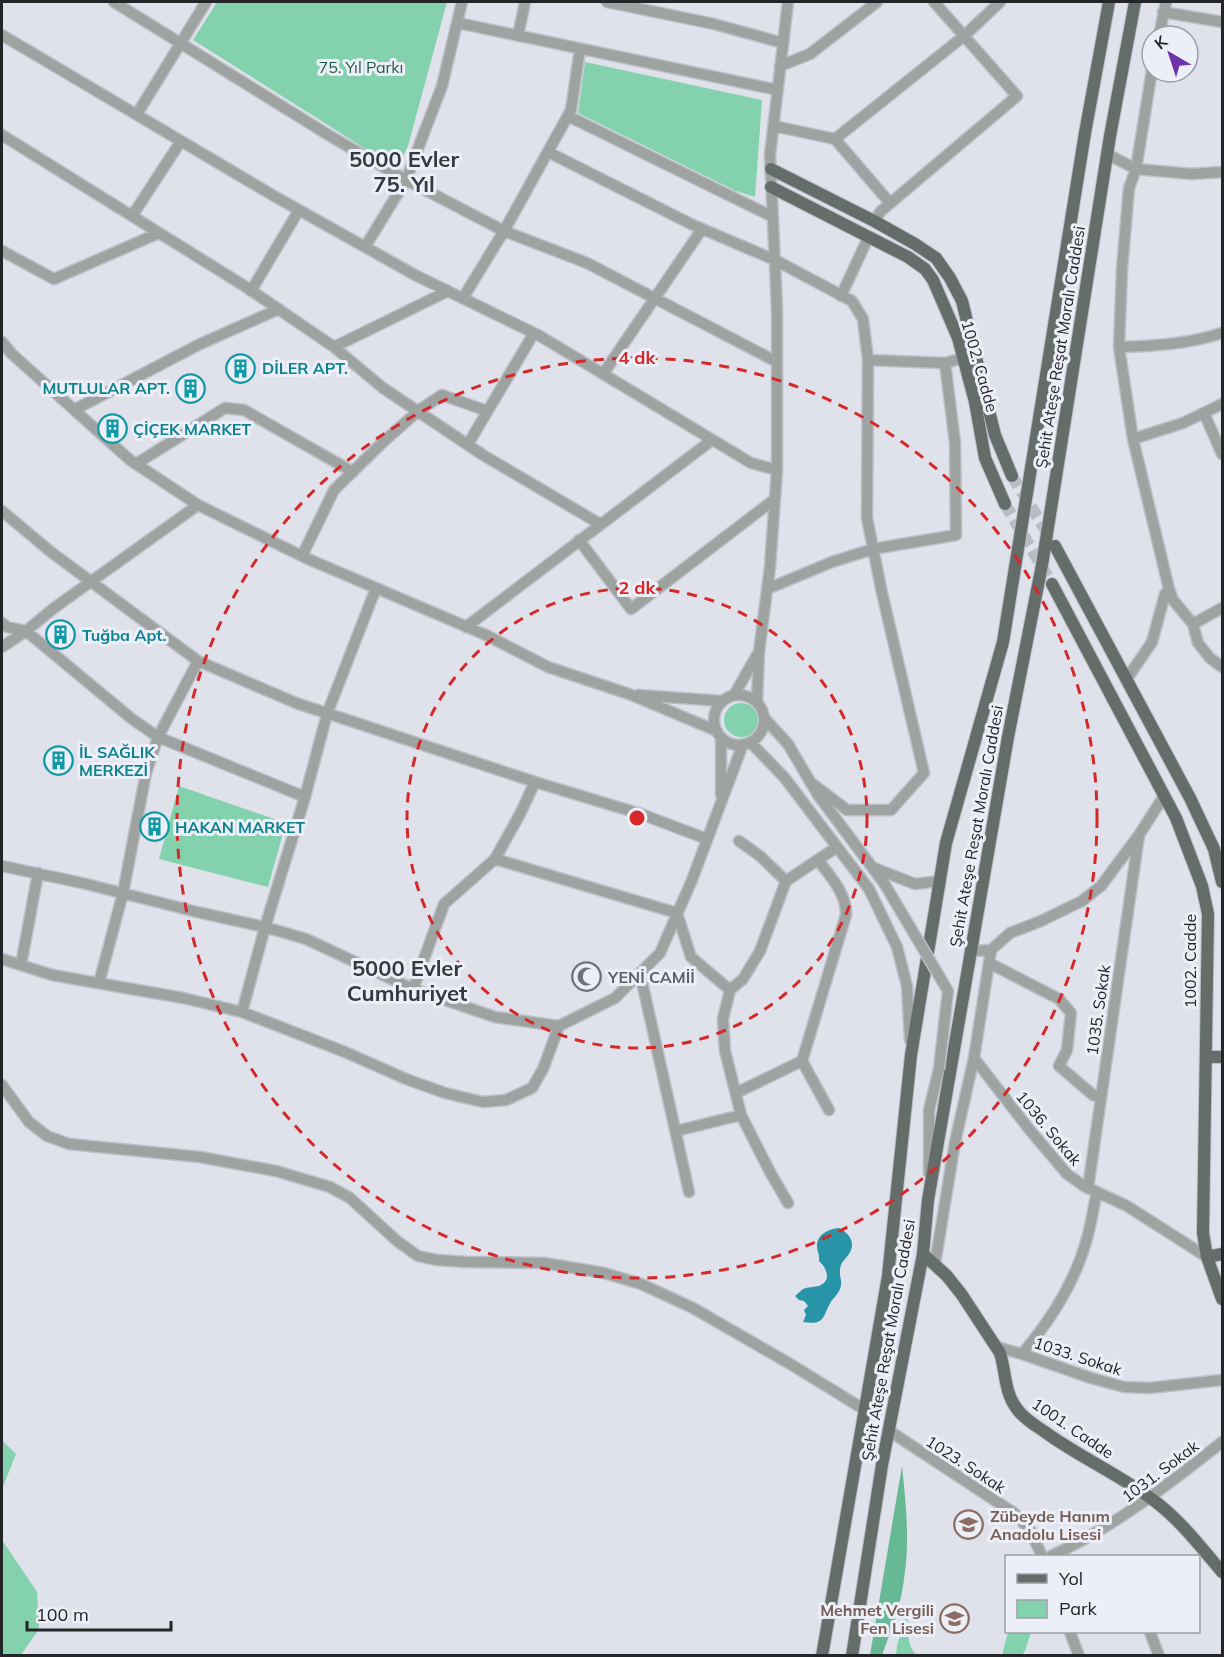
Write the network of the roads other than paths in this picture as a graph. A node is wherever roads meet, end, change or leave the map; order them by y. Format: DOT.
graph roads {
  1 [pos="114,2"];
  2 [pos="206,2"];
  3 [pos="462,2"];
  4 [pos="525,2"];
  5 [pos="607,2"];
  6 [pos="788,2"];
  7 [pos="877,2"];
  8 [pos="934,2"];
  9 [pos="1000,2"];
  10 [pos="1109,2"];
  11 [pos="1136,2"];
  12 [pos="1165,7"];
  13 [pos="1222,22"];
  14 [pos="458,23"];
  15 [pos="1161,24"];
  16 [pos="2,35"];
  17 [pos="518,36"];
  18 [pos="964,36"];
  19 [pos="783,43"];
  20 [pos="180,44"];
  21 [pos="580,49"];
  22 [pos="780,66"];
  23 [pos="1150,84"];
  24 [pos="778,90"];
  25 [pos="137,114"];
  26 [pos="568,116"];
  27 [pos="774,126"];
  28 [pos="2,135"];
  29 [pos="835,139"];
  30 [pos="182,141"];
  31 [pos="548,152"];
  32 [pos="1107,154"];
  33 [pos="771,169"];
  34 [pos="1136,169"];
  35 [pos="1222,172"];
  36 [pos="405,180"];
  37 [pos="771,187"];
  38 [pos="890,203"];
  39 [pos="299,210"];
  40 [pos="132,216"];
  41 [pos="773,217"];
  42 [pos="874,221"];
  43 [pos="702,229"];
  44 [pos="504,231"];
  45 [pos="159,233"];
  46 [pos="868,238"];
  47 [pos="365,247"];
  48 [pos="2,251"];
  49 [pos="775,260"];
  50 [pos="251,291"];
  51 [pos="448,291"];
  52 [pos="841,296"];
  53 [pos="463,298"];
  54 [pos="655,299"];
  55 [pos="279,309"];
  56 [pos="534,333"];
  57 [pos="1222,333"];
  58 [pos="2,342"];
  59 [pos="1119,347"];
  60 [pos="334,348"];
  61 [pos="969,356"];
  62 [pos="867,360"];
  63 [pos="777,362"];
  64 [pos="945,363"];
  65 [pos="603,374"];
  66 [pos="1222,404"];
  67 [pos="74,410"];
  68 [pos="418,411"];
  69 [pos="487,411"];
  70 [pos="1204,413"];
  71 [pos="1133,439"];
  72 [pos="712,440"];
  73 [pos="468,444"];
  74 [pos="1222,454"];
  75 [pos="136,464"];
  76 [pos="777,470"];
  77 [pos="353,472"];
  78 [pos="1012,476"];
  79 [pos="775,499"];
  80 [pos="1005,504"];
  81 [pos="198,505"];
  82 [pos="2,511"];
  83 [pos="600,524"];
  84 [pos="579,540"];
  85 [pos="1055,546"];
  86 [pos="873,549"];
  87 [pos="302,556"];
  88 [pos="92,581"];
  89 [pos="1052,584"];
  90 [pos="376,588"];
  91 [pos="767,588"];
  92 [pos="1169,589"];
  93 [pos="1222,608"];
  94 [pos="2,623"];
  95 [pos="1193,624"];
  96 [pos="466,627"];
  97 [pos="26,631"];
  98 [pos="2,647"];
  99 [pos="759,652"];
  100 [pos="198,661"];
  101 [pos="1222,667"];
  102 [pos="1126,680"];
  103 [pos="1108,690"];
  104 [pos="629,694"];
  105 [pos="734,695"];
  106 [pos="722,701"];
  107 [pos="757,701"];
  108 [pos="327,714"];
  109 [pos="765,719"];
  110 [pos="719,734"];
  111 [pos="158,737"];
  112 [pos="747,743"];
  113 [pos="535,782"];
  114 [pos="810,782"];
  115 [pos="1183,785"];
  116 [pos="1164,796"];
  117 [pos="305,797"];
  118 [pos="721,801"];
  119 [pos="1139,835"];
  120 [pos="707,839"];
  121 [pos="739,841"];
  122 [pos="837,847"];
  123 [pos="495,859"];
  124 [pos="818,860"];
  125 [pos="2,866"];
  126 [pos="873,867"];
  127 [pos="38,873"];
  128 [pos="786,881"];
  129 [pos="940,882"];
  130 [pos="1222,882"];
  131 [pos="123,893"];
  132 [pos="677,913"];
  133 [pos="265,927"];
  134 [pos="991,950"];
  135 [pos="971,951"];
  136 [pos="2,959"];
  137 [pos="989,963"];
  138 [pos="21,965"];
  139 [pos="640,973"];
  140 [pos="99,983"];
  141 [pos="413,989"];
  142 [pos="730,990"];
  143 [pos="242,1012"];
  144 [pos="559,1026"];
  145 [pos="911,1055"];
  146 [pos="1206,1057"];
  147 [pos="1222,1057"];
  148 [pos="974,1058"];
  149 [pos="802,1061"];
  150 [pos="2,1085"];
  151 [pos="736,1093"];
  152 [pos="1101,1098"];
  153 [pos="829,1110"];
  154 [pos="741,1115"];
  155 [pos="676,1131"];
  156 [pos="1092,1190"];
  157 [pos="689,1192"];
  158 [pos="928,1200"];
  159 [pos="788,1203"];
  160 [pos="922,1254"];
  161 [pos="1222,1254"];
  162 [pos="1207,1257"];
  163 [pos="935,1264"];
  164 [pos="1222,1299"];
  165 [pos="997,1347"];
  166 [pos="1022,1353"];
  167 [pos="1222,1380"];
  168 [pos="865,1410"];
  169 [pos="888,1430"];
  170 [pos="1222,1442"];
  171 [pos="1150,1497"];
  172 [pos="1198,1553"];
  173 [pos="1041,1555"];
  174 [pos="1055,1555"];
  175 [pos="1222,1572"];
  176 [pos="1070,1633"];
  177 [pos="1150,1633"];
  178 [pos="822,1656"];
  179 [pos="852,1656"];
  180 [pos="1079,1656"];
  181 [pos="1159,1656"];
  1 -- 20 [label="street"];
  2 -- 20 [label="street"];
  3 -- 14 [label="street"];
  4 -- 17 [label="street"];
  5 -- 19 [label="street"];
  6 -- 19 [label="street"];
  7 -- 22 [label="street"];
  8 -- 18 [label="street"];
  9 -- 18 [label="street"];
  10 -- 129 [label="main road"];
  11 -- 32 [label="main road, Şehit Ateşe Reşat Moralı Caddesi"];
  12 -- 13 [label="street"];
  12 -- 15 [label="street"];
  14 -- 17 [label="street"];
  14 -- 36 [label="street"];
  16 -- 25 [label="street"];
  17 -- 21 [label="street"];
  18 -- 29 [label="street"];
  18 -- 38 [label="street"];
  19 -- 22 [label="street"];
  20 -- 25 [label="street"];
  20 -- 36 [label="street"];
  21 -- 24 [label="street"];
  21 -- 26 [label="street"];
  22 -- 24 [label="street"];
  23 -- 34 [label="street"];
  24 -- 27 [label="street"];
  25 -- 30 [label="street"];
  26 -- 31 [label="street"];
  26 -- 41 [label="street"];
  27 -- 29 [label="street"];
  27 -- 33 [label="street"];
  28 -- 40 [label="street"];
  29 -- 38 [label="street"];
  30 -- 39 [label="street"];
  30 -- 40 [label="street"];
  31 -- 43 [label="street"];
  31 -- 44 [label="street"];
  32 -- 34 [label="street"];
  32 -- 135 [label="main road, Şehit Ateşe Reşat Moralı Caddesi"];
  33 -- 37 [label="street"];
  33 -- 42 [label="main road, 1002. Cadde"];
  34 -- 35 [label="street"];
  34 -- 59 [label="street"];
  36 -- 44 [label="street"];
  36 -- 47 [label="street"];
  37 -- 41 [label="street"];
  37 -- 46 [label="main road, 1002. Cadde"];
  38 -- 42 [label="street"];
  39 -- 47 [label="street"];
  39 -- 50 [label="street"];
  40 -- 45 [label="street"];
  41 -- 49 [label="street"];
  42 -- 46 [label="main road"];
  42 -- 61 [label="main road, 1002. Cadde"];
  43 -- 49 [label="street"];
  43 -- 54 [label="street"];
  44 -- 53 [label="street"];
  44 -- 54 [label="street"];
  45 -- 48 [label="street"];
  45 -- 50 [label="street"];
  46 -- 52 [label="street"];
  46 -- 61 [label="main road, 1002. Cadde"];
  47 -- 51 [label="street"];
  49 -- 52 [label="street"];
  49 -- 63 [label="street"];
  50 -- 55 [label="street"];
  51 -- 53 [label="street"];
  51 -- 60 [label="street"];
  52 -- 62 [label="street"];
  53 -- 56 [label="street"];
  54 -- 63 [label="street"];
  54 -- 65 [label="street"];
  55 -- 60 [label="street"];
  55 -- 67 [label="street"];
  56 -- 65 [label="street"];
  56 -- 69 [label="street"];
  57 -- 59 [label="street"];
  58 -- 67 [label="street"];
  59 -- 71 [label="street"];
  60 -- 68 [label="street"];
  61 -- 64 [label="street"];
  61 -- 78 [label="main road, 1002. Cadde"];
  61 -- 80 [label="main road, 1002. Cadde"];
  62 -- 64 [label="street"];
  62 -- 86 [label="street"];
  63 -- 76 [label="street"];
  64 -- 86 [label="street"];
  65 -- 72 [label="street"];
  66 -- 70 [label="street"];
  67 -- 75 [label="street"];
  68 -- 69 [label="street"];
  68 -- 73 [label="street"];
  68 -- 77 [label="street"];
  69 -- 73 [label="street"];
  70 -- 71 [label="street"];
  70 -- 74 [label="street"];
  71 -- 92 [label="street"];
  72 -- 76 [label="street"];
  72 -- 83 [label="street"];
  73 -- 83 [label="street"];
  75 -- 77 [label="street"];
  75 -- 81 [label="street"];
  76 -- 79 [label="street"];
  77 -- 87 [label="street"];
  79 -- 84 [label="street"];
  79 -- 91 [label="street"];
  81 -- 87 [label="street"];
  81 -- 88 [label="street"];
  82 -- 88 [label="street"];
  83 -- 84 [label="street"];
  84 -- 96 [label="street"];
  85 -- 102 [label="main road"];
  86 -- 91 [label="street"];
  86 -- 114 [label="street"];
  87 -- 90 [label="street"];
  88 -- 97 [label="street"];
  88 -- 100 [label="street"];
  89 -- 103 [label="main road, 1002. Cadde"];
  90 -- 96 [label="street"];
  90 -- 108 [label="street"];
  91 -- 99 [label="street"];
  92 -- 95 [label="street"];
  92 -- 102 [label="street"];
  93 -- 95 [label="street"];
  94 -- 97 [label="street"];
  95 -- 101 [label="street"];
  96 -- 104 [label="street"];
  97 -- 98 [label="street"];
  97 -- 111 [label="street"];
  99 -- 105 [label="street"];
  99 -- 107 [label="street"];
  100 -- 108 [label="street"];
  100 -- 111 [label="street"];
  102 -- 103 [label="main road"];
  102 -- 115 [label="main road"];
  103 -- 116 [label="main road, 1002. Cadde"];
  104 -- 106 [label="street"];
  104 -- 110 [label="street"];
  105 -- 106 [label="street"];
  105 -- 107 [label="street"];
  106 -- 110 [label="street"];
  107 -- 109 [label="street"];
  108 -- 113 [label="street"];
  108 -- 117 [label="street"];
  109 -- 112 [label="street"];
  109 -- 114 [label="street"];
  110 -- 112 [label="street"];
  110 -- 118 [label="street"];
  111 -- 117 [label="street"];
  111 -- 131 [label="street"];
  112 -- 118 [label="street"];
  112 -- 122 [label="street"];
  113 -- 120 [label="street"];
  113 -- 123 [label="street"];
  114 -- 126 [label="street"];
  115 -- 116 [label="main road"];
  115 -- 130 [label="main road"];
  116 -- 119 [label="street"];
  116 -- 146 [label="main road, 1002. Cadde"];
  117 -- 133 [label="street"];
  118 -- 120 [label="street"];
  119 -- 134 [label="street"];
  119 -- 152 [label="street, 1035. Sokak"];
  120 -- 132 [label="street"];
  121 -- 128 [label="street"];
  122 -- 124 [label="street"];
  122 -- 145 [label="street"];
  123 -- 132 [label="street"];
  123 -- 141 [label="street"];
  124 -- 128 [label="street"];
  124 -- 149 [label="street"];
  125 -- 127 [label="street"];
  126 -- 129 [label="street"];
  126 -- 158 [label="street, bridge"];
  127 -- 131 [label="street"];
  127 -- 138 [label="street"];
  128 -- 142 [label="street"];
  129 -- 145 [label="main road"];
  131 -- 133 [label="street"];
  131 -- 140 [label="street"];
  132 -- 139 [label="street"];
  132 -- 142 [label="street"];
  133 -- 141 [label="street"];
  133 -- 143 [label="street"];
  134 -- 135 [label="street"];
  134 -- 137 [label="street"];
  135 -- 158 [label="main road, Şehit Ateşe Reşat Moralı Caddesi"];
  136 -- 138 [label="street"];
  137 -- 148 [label="street"];
  137 -- 152 [label="street"];
  138 -- 140 [label="street"];
  139 -- 144 [label="street"];
  139 -- 155 [label="street"];
  140 -- 143 [label="street"];
  141 -- 144 [label="street"];
  142 -- 151 [label="street"];
  143 -- 144 [label="street"];
  145 -- 168 [label="main road"];
  146 -- 147 [label="main road"];
  146 -- 162 [label="main road, 1002. Cadde"];
  148 -- 156 [label="street, 1036. Sokak"];
  148 -- 163 [label="street"];
  149 -- 151 [label="street"];
  149 -- 153 [label="street"];
  150 -- 168 [label="street"];
  151 -- 154 [label="street"];
  152 -- 156 [label="street, 1035. Sokak"];
  154 -- 155 [label="street"];
  154 -- 159 [label="street"];
  155 -- 157 [label="street"];
  156 -- 162 [label="street, 1036. Sokak"];
  156 -- 166 [label="street, 1035. Sokak"];
  158 -- 160 [label="main road, Şehit Ateşe Reşat Moralı Caddesi"];
  160 -- 163 [label="main road, 1001. Cadde"];
  160 -- 169 [label="main road, Şehit Ateşe Reşat Moralı Caddesi"];
  161 -- 162 [label="main road"];
  162 -- 164 [label="main road, 1002. Cadde"];
  163 -- 165 [label="main road, 1001. Cadde"];
  165 -- 166 [label="street, 1033. Sokak"];
  165 -- 171 [label="main road, 1001. Cadde"];
  166 -- 167 [label="street, 1033. Sokak"];
  168 -- 178 [label="main road"];
  169 -- 173 [label="street, 1023. Sokak"];
  169 -- 179 [label="main road, Şehit Ateşe Reşat Moralı Caddesi"];
  170 -- 171 [label="street, 1031. Sokak"];
  171 -- 172 [label="main road, 1001. Cadde"];
  171 -- 174 [label="street, 1031. Sokak"];
  172 -- 175 [label="main road, 1001. Cadde"];
  176 -- 180 [label="street"];
  177 -- 181 [label="street"];
}
